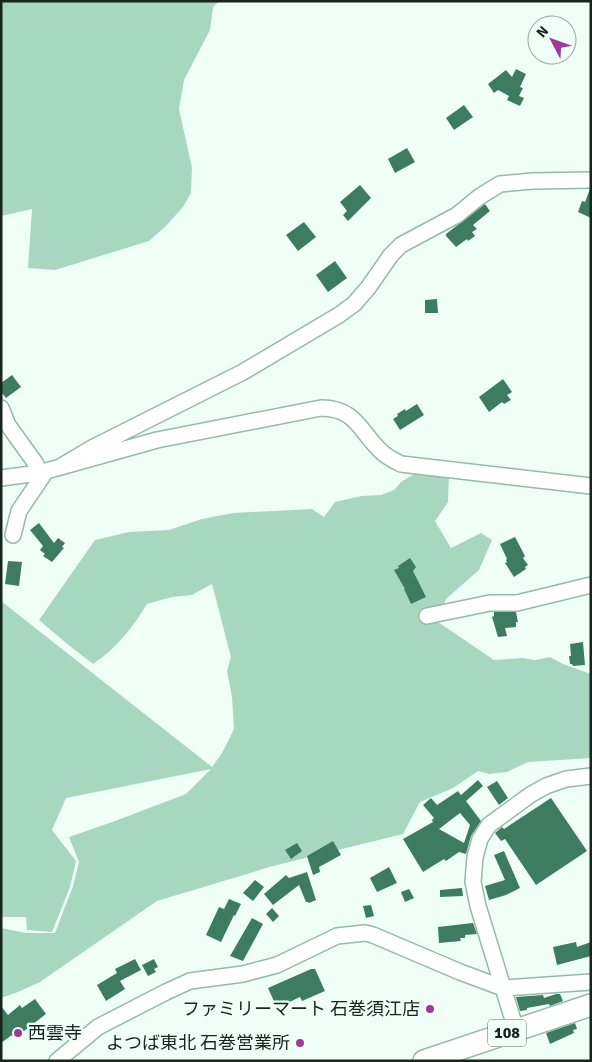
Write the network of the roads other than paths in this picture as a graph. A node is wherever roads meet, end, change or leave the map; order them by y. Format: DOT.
graph roads {
  1 [pos="591,180"];
  2 [pos="1,408"];
  3 [pos="48,470"];
  4 [pos="1,478"];
  5 [pos="591,486"];
  6 [pos="13,535"];
  7 [pos="591,585"];
  8 [pos="427,616"];
  9 [pos="591,776"];
  10 [pos="591,982"];
  11 [pos="503,988"];
  12 [pos="591,1006"];
  13 [pos="516,1030"];
  14 [pos="57,1061"];
  15 [pos="424,1061"];
  1 -- 3 [label="street"];
  2 -- 3 [label="street"];
  3 -- 4 [label="street"];
  3 -- 5 [label="street"];
  3 -- 6 [label="street"];
  7 -- 8 [label="street"];
  9 -- 11 [label="street"];
  10 -- 11 [label="street"];
  11 -- 13 [label="street"];
  11 -- 14 [label="street"];
  12 -- 13 [label="highway, 108"];
  13 -- 15 [label="highway, 108"];
}
